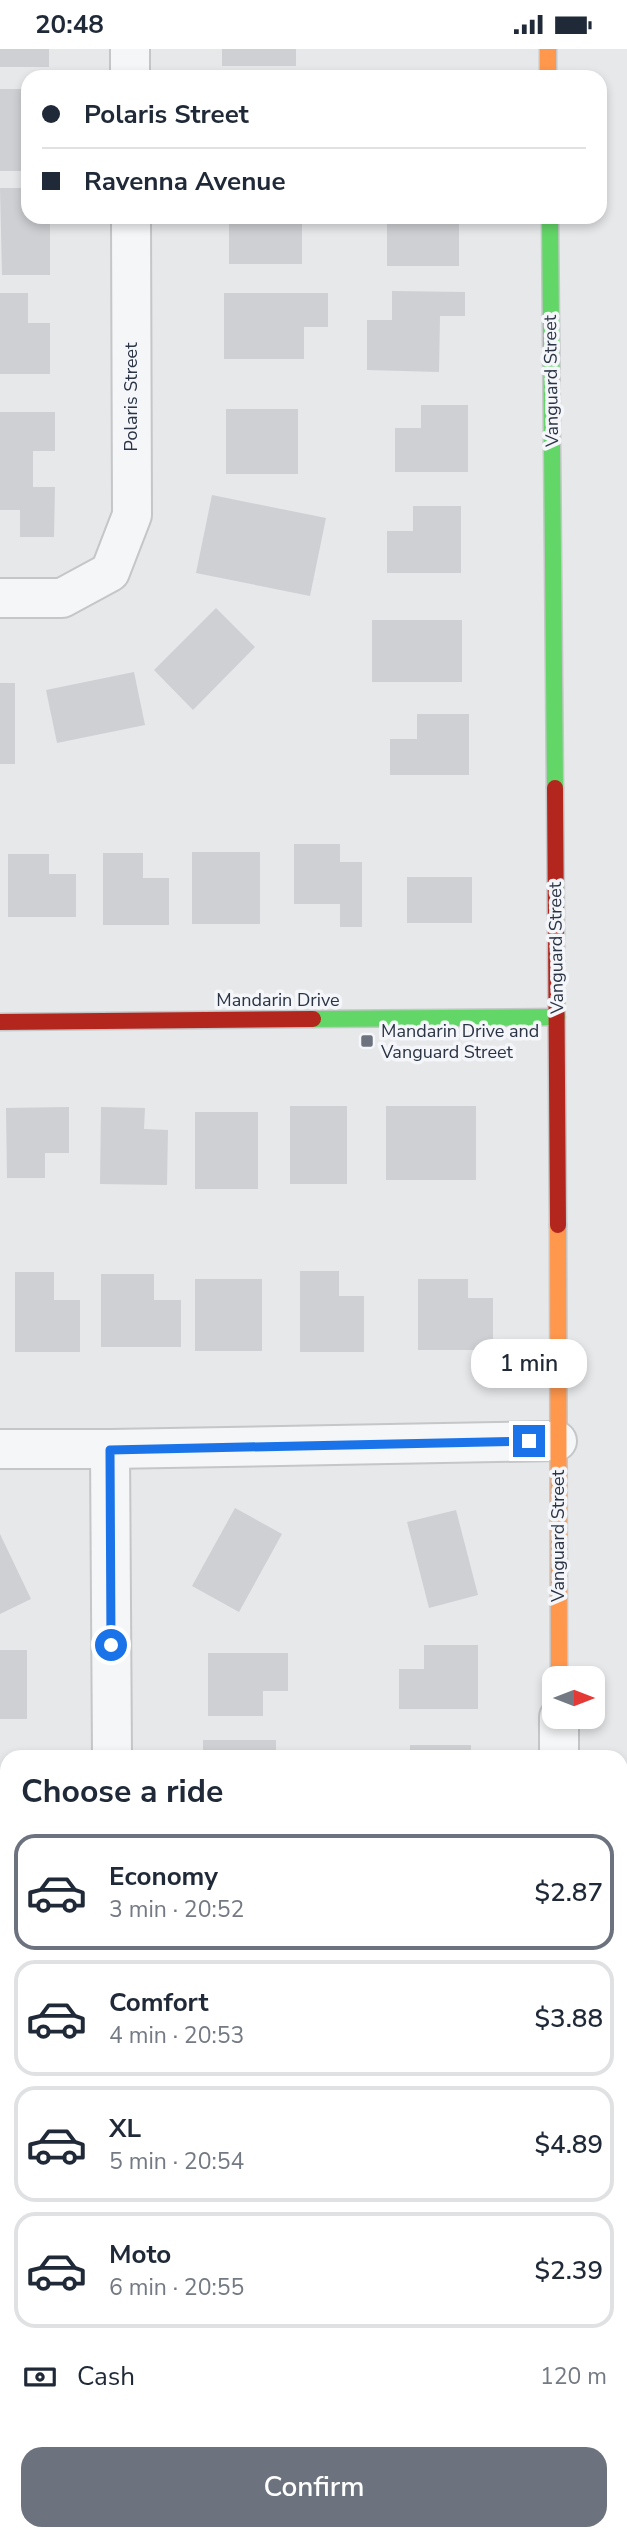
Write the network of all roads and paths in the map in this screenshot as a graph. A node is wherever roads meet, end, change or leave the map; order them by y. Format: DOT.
graph roads {
  1 [pos="130,49"];
  2 [pos="548,49"];
  3 [pos="130,70"];
  4 [pos="548,70"];
  5 [pos="131,224"];
  6 [pos="550,224"];
  7 [pos="0,599"];
  8 [pos="557,1017"];
  9 [pos="0,1022"];
  10 [pos="557,1441"];
  11 [pos="0,1449"];
  12 [pos="110,1450"];
  13 [pos="559,1666"];
  14 [pos="559,1729"];
  15 [pos="112,1750"];
  16 [pos="559,1750"];
  1 -- 3 [label="street"];
  2 -- 4 [label="street"];
  5 -- 7 [label="street, Polaris Street"];
  6 -- 8 [label="street, Vanguard Street"];
  8 -- 9 [label="street, Mandarin Drive"];
  8 -- 10 [label="street, Vanguard Street"];
  10 -- 12 [label="street"];
  10 -- 13 [label="street, Vanguard Street"];
  11 -- 12 [label="street"];
  12 -- 15 [label="street"];
  14 -- 16 [label="street"];
}
